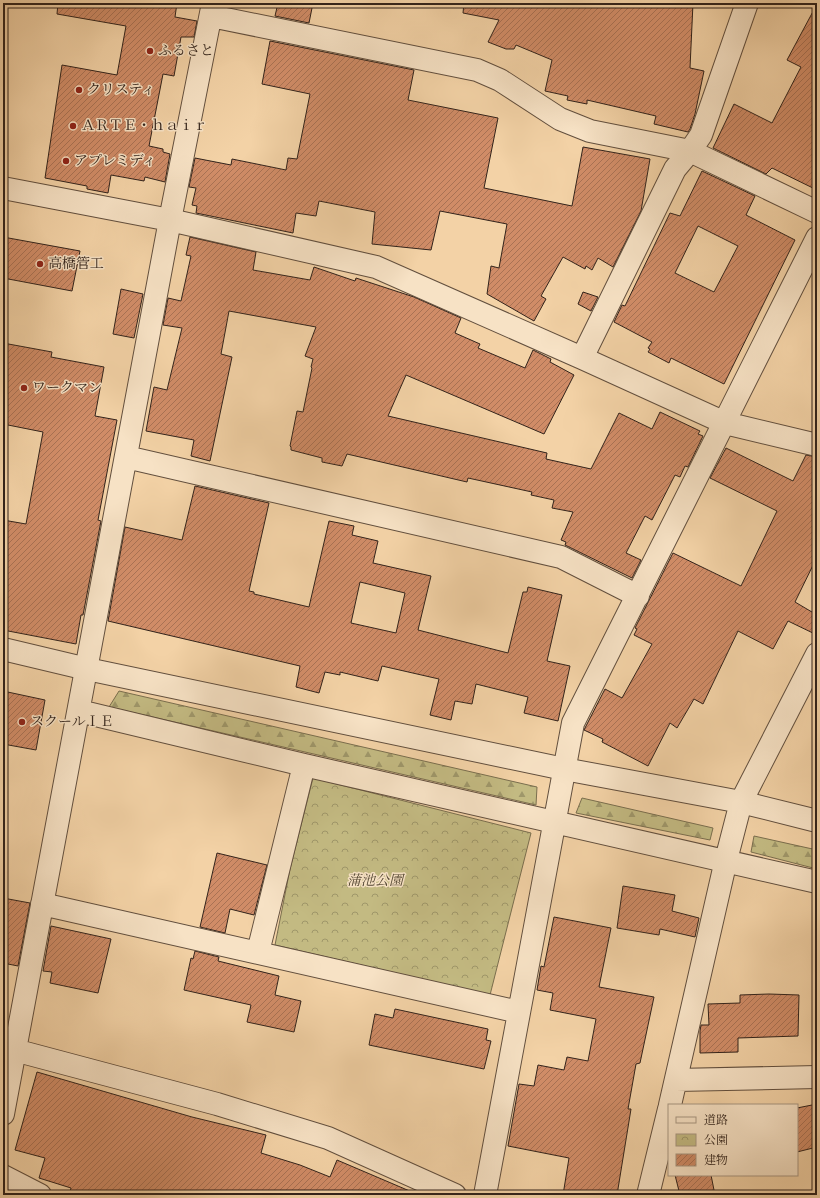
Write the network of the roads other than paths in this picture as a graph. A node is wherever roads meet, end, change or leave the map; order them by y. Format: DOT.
graph roads {
  1 [pos="741,6"];
  2 [pos="212,10"];
  3 [pos="690,151"];
  4 [pos="3,188"];
  5 [pos="817,212"];
  6 [pos="170,220"];
  7 [pos="817,238"];
  8 [pos="582,358"];
  9 [pos="725,423"];
  10 [pos="817,445"];
  11 [pos="126,457"];
  12 [pos="638,596"];
  13 [pos="3,649"];
  14 [pos="817,654"];
  15 [pos="87,669"];
  16 [pos="79,711"];
  17 [pos="304,765"];
  18 [pos="564,769"];
  19 [pos="742,802"];
  20 [pos="817,821"];
  21 [pos="555,822"];
  22 [pos="726,860"];
  23 [pos="817,882"];
  24 [pos="42,904"];
  25 [pos="258,952"];
  26 [pos="519,1012"];
  27 [pos="9,1048"];
  28 [pos="817,1077"];
  29 [pos="676,1080"];
  30 [pos="670,1104"];
  31 [pos="668,1113"];
  32 [pos="3,1114"];
  33 [pos="3,1176"];
  34 [pos="40,1195"];
  35 [pos="455,1195"];
  36 [pos="485,1195"];
  37 [pos="648,1195"];
  1 -- 3 [label="street"];
  2 -- 3 [label="street"];
  2 -- 6 [label="street"];
  3 -- 5 [label="street"];
  3 -- 8 [label="street"];
  4 -- 6 [label="street"];
  6 -- 8 [label="street"];
  6 -- 11 [label="street"];
  7 -- 9 [label="street"];
  8 -- 9 [label="street"];
  9 -- 10 [label="street"];
  9 -- 12 [label="street"];
  11 -- 12 [label="street"];
  11 -- 15 [label="street"];
  12 -- 18 [label="street"];
  13 -- 15 [label="street"];
  14 -- 19 [label="street"];
  15 -- 16 [label="street"];
  15 -- 18 [label="street"];
  16 -- 17 [label="street"];
  16 -- 24 [label="street"];
  17 -- 21 [label="street"];
  17 -- 25 [label="street"];
  18 -- 19 [label="street"];
  18 -- 21 [label="street"];
  19 -- 20 [label="street"];
  19 -- 22 [label="street"];
  21 -- 22 [label="street"];
  21 -- 26 [label="street"];
  22 -- 23 [label="street"];
  22 -- 29 [label="street"];
  24 -- 25 [label="street"];
  24 -- 27 [label="street"];
  25 -- 26 [label="street"];
  26 -- 36 [label="street"];
  27 -- 32 [label="street"];
  27 -- 35 [label="street"];
  28 -- 29 [label="street"];
  29 -- 30 [label="street"];
  31 -- 37 [label="street"];
  33 -- 34 [label="street"];
}
